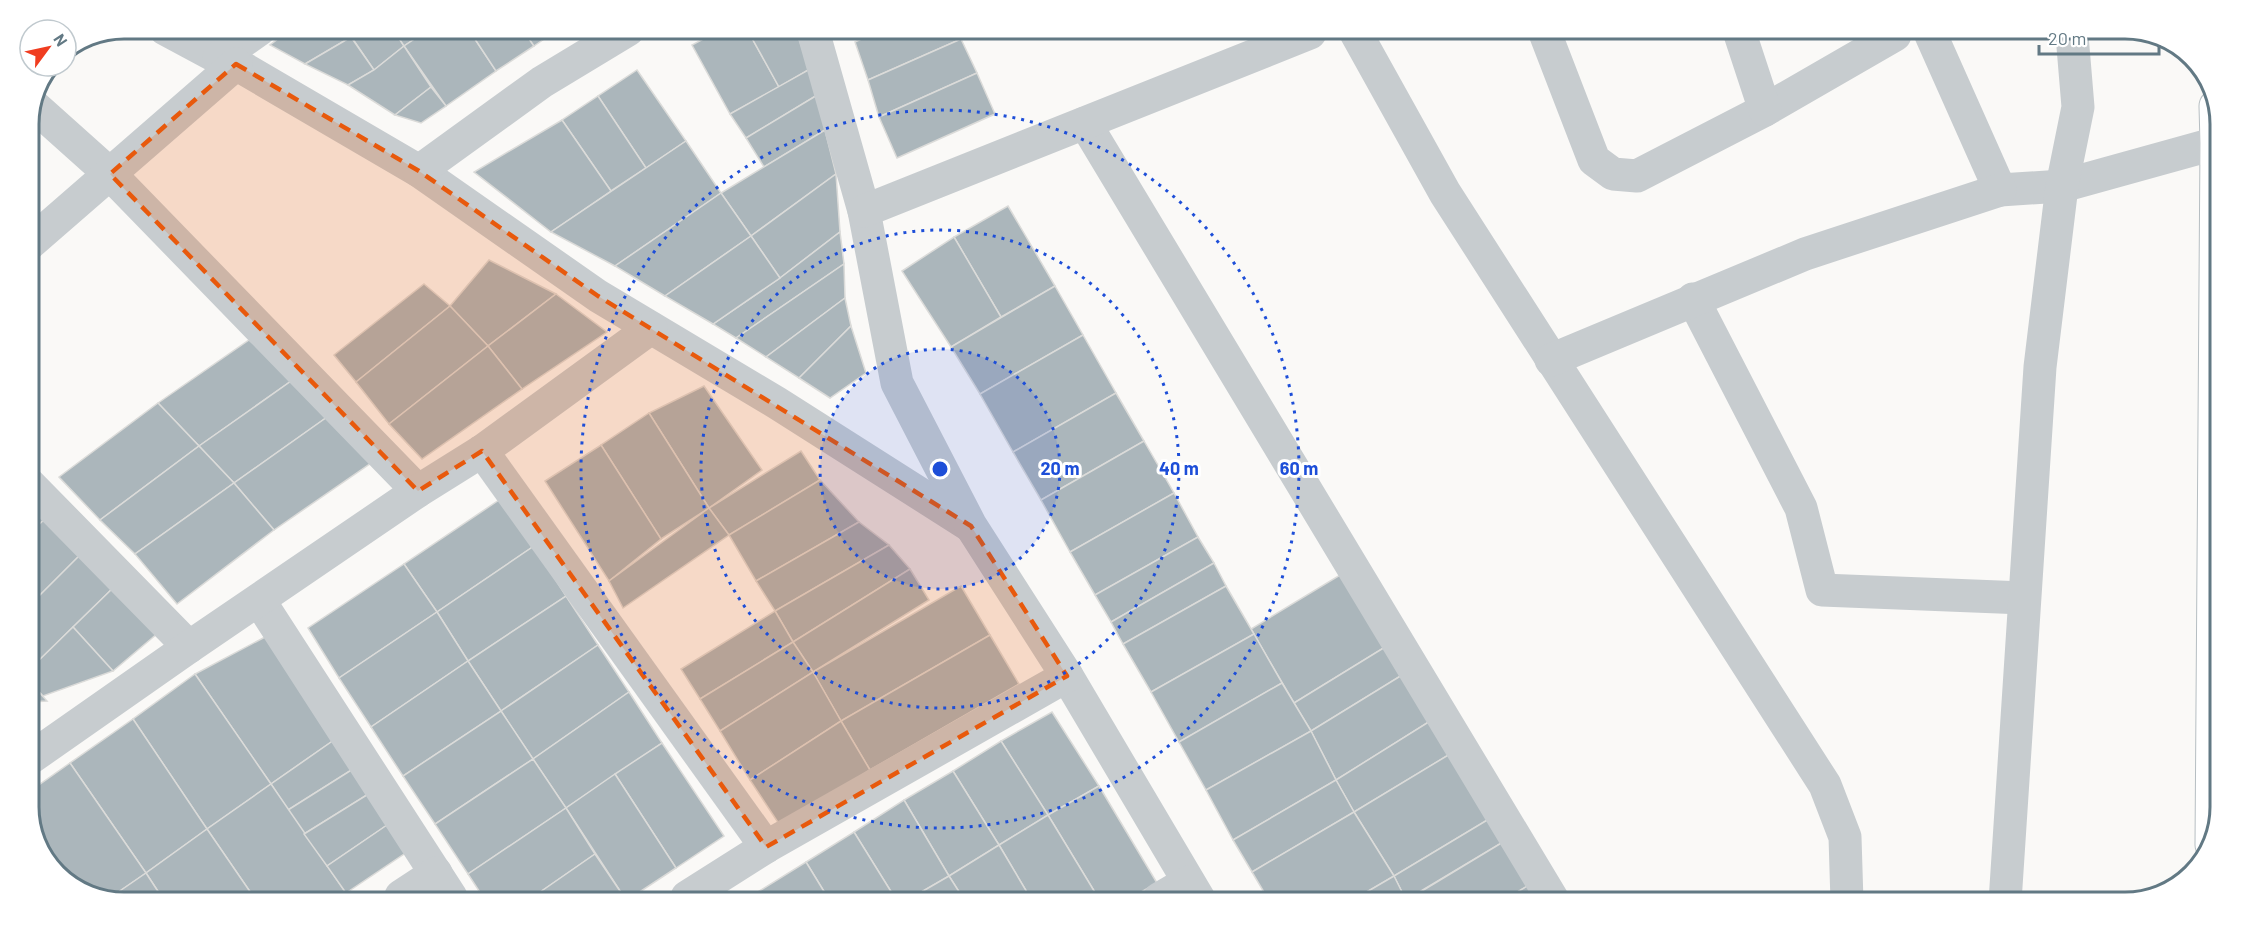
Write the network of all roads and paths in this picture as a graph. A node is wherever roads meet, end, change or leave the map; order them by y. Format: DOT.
graph roads {
  1 [pos="184,39"];
  2 [pos="250,39"];
  3 [pos="613,39"];
  4 [pos="815,39"];
  5 [pos="1295,39"];
  6 [pos="1359,39"];
  7 [pos="1547,39"];
  8 [pos="1742,39"];
  9 [pos="1888,39"];
  10 [pos="1933,39"];
  11 [pos="2072,39"];
  12 [pos="227,61"];
  13 [pos="1765,110"];
  14 [pos="40,112"];
  15 [pos="1085,123"];
  16 [pos="2210,145"];
  17 [pos="418,171"];
  18 [pos="110,174"];
  19 [pos="2062,186"];
  20 [pos="2000,190"];
  21 [pos="864,211"];
  22 [pos="39,235"];
  23 [pos="1693,299"];
  24 [pos="651,328"];
  25 [pos="1551,360"];
  26 [pos="482,451"];
  27 [pos="418,492"];
  28 [pos="39,494"];
  29 [pos="971,526"];
  30 [pos="2024,598"];
  31 [pos="259,600"];
  32 [pos="189,647"];
  33 [pos="1067,676"];
  34 [pos="39,752"];
  35 [pos="766,847"];
  36 [pos="444,885"];
  37 [pos="1194,890"];
  38 [pos="417,892"];
  39 [pos="695,892"];
  40 [pos="1548,892"];
  41 [pos="1847,892"];
  42 [pos="2006,892"];
  1 -- 12 [label="street"];
  2 -- 12 [label="street"];
  3 -- 17 [label="street"];
  4 -- 21 [label="street"];
  5 -- 15 [label="street"];
  6 -- 25 [label="street"];
  7 -- 13 [label="street"];
  8 -- 13 [label="street"];
  9 -- 13 [label="street"];
  10 -- 20 [label="street"];
  11 -- 19 [label="street"];
  12 -- 17 [label="street"];
  12 -- 18 [label="street"];
  14 -- 18 [label="street"];
  15 -- 21 [label="street"];
  15 -- 40 [label="street"];
  16 -- 19 [label="street"];
  17 -- 24 [label="street"];
  18 -- 22 [label="street"];
  18 -- 27 [label="street"];
  19 -- 20 [label="street"];
  19 -- 30 [label="street"];
  20 -- 23 [label="street"];
  21 -- 29 [label="street"];
  23 -- 25 [label="street"];
  23 -- 30 [label="street"];
  24 -- 26 [label="street"];
  24 -- 29 [label="street"];
  25 -- 41 [label="street"];
  26 -- 27 [label="street"];
  26 -- 35 [label="street"];
  27 -- 31 [label="street"];
  28 -- 32 [label="street"];
  29 -- 33 [label="street"];
  30 -- 42 [label="street"];
  31 -- 32 [label="street"];
  31 -- 36 [label="street"];
  32 -- 34 [label="street"];
  33 -- 35 [label="street"];
  33 -- 37 [label="street"];
  35 -- 39 [label="street"];
  36 -- 38 [label="street"];
}
